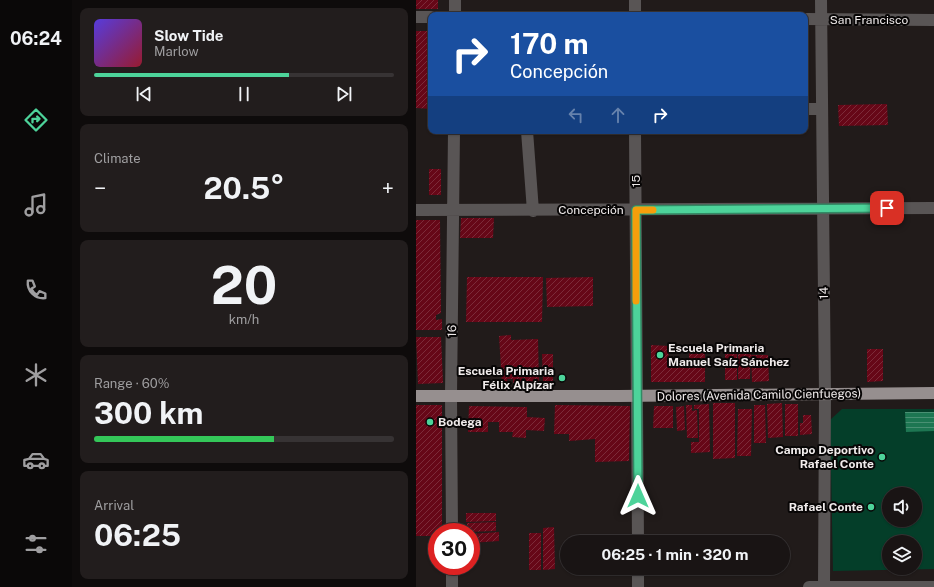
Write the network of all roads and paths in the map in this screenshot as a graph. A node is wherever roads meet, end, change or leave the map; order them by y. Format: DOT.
graph roads {
  1 [pos="455,0"];
  2 [pos="635,0"];
  3 [pos="821,0"];
  4 [pos="455,12"];
  5 [pos="635,12"];
  6 [pos="416,17"];
  7 [pos="428,17"];
  8 [pos="808,19"];
  9 [pos="821,20"];
  10 [pos="934,20"];
  11 [pos="808,109"];
  12 [pos="822,109"];
  13 [pos="454,134"];
  14 [pos="527,134"];
  15 [pos="635,134"];
  16 [pos="934,208"];
  17 [pos="823,209"];
  18 [pos="416,210"];
  19 [pos="454,210"];
  20 [pos="636,210"];
  21 [pos="533,211"];
  22 [pos="934,393"];
  23 [pos="825,394"];
  24 [pos="416,396"];
  25 [pos="451,396"];
  26 [pos="637,396"];
  27 [pos="452,523"];
  28 [pos="638,535"];
  29 [pos="452,575"];
  30 [pos="638,575"];
  31 [pos="452,587"];
  32 [pos="638,587"];
  33 [pos="809,587"];
  34 [pos="824,587"];
  35 [pos="934,587"];
  1 -- 4 [label="street"];
  2 -- 5 [label="street"];
  3 -- 9 [label="street, 14"];
  6 -- 7 [label="street"];
  8 -- 9 [label="street, San Francisco"];
  9 -- 10 [label="street, San Francisco"];
  9 -- 12 [label="street, 14"];
  11 -- 12 [label="street"];
  12 -- 17 [label="street, 14"];
  13 -- 19 [label="street, 16"];
  14 -- 21 [label="street"];
  15 -- 20 [label="street, 15"];
  16 -- 17 [label="street, Concepción"];
  17 -- 20 [label="street, Concepción"];
  17 -- 23 [label="street, 14"];
  18 -- 19 [label="street, Concepción"];
  19 -- 21 [label="street, Concepción"];
  19 -- 25 [label="street, 16"];
  20 -- 21 [label="street, Concepción"];
  20 -- 26 [label="street, 15"];
  22 -- 23 [label="main road, Dolores (Avenida Camilo Cienfuegos)"];
  23 -- 26 [label="main road, Dolores (Avenida Camilo Cienfuegos)"];
  23 -- 34 [label="street, 14"];
  24 -- 25 [label="main road, Dolores (Avenida Camilo Cienfuegos)"];
  25 -- 26 [label="main road, Dolores (Avenida Camilo Cienfuegos)"];
  25 -- 27 [label="street, 16"];
  26 -- 28 [label="street, 15"];
  29 -- 31 [label="street"];
  30 -- 32 [label="street"];
  33 -- 34 [label="street"];
  34 -- 35 [label="street"];
}
